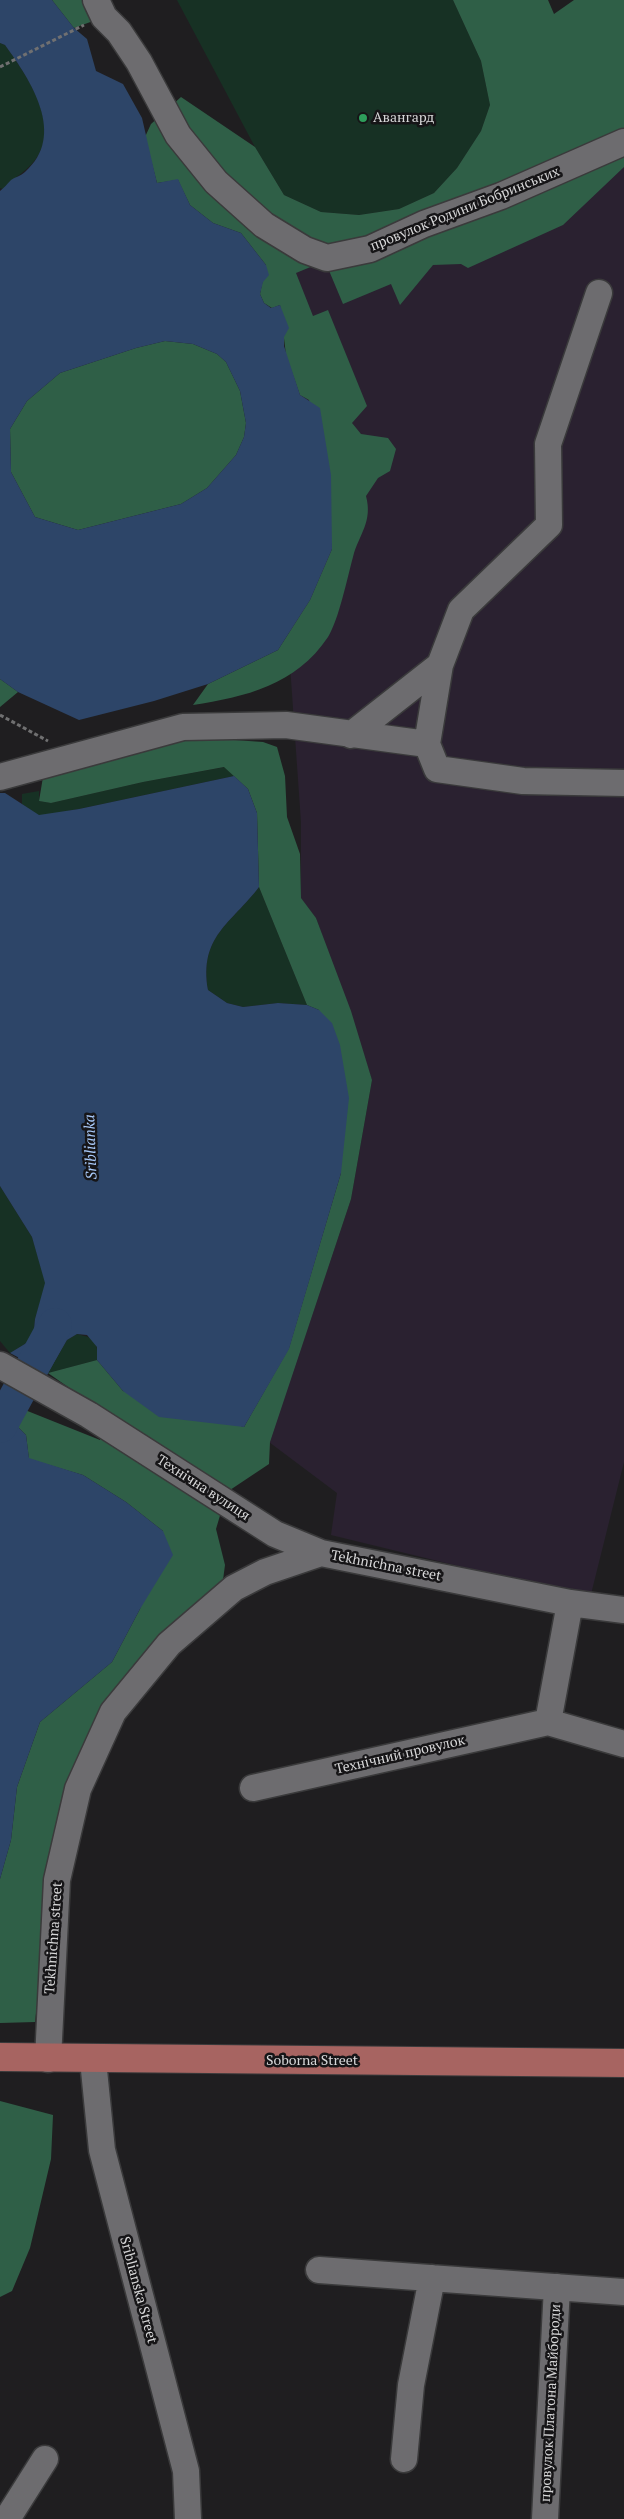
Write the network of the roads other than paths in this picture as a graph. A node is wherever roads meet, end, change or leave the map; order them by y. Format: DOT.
graph roads {
  1 [pos="96,0"];
  2 [pos="624,142"];
  3 [pos="599,293"];
  4 [pos="440,665"];
  5 [pos="351,734"];
  6 [pos="427,744"];
  7 [pos="1,777"];
  8 [pos="624,783"];
  9 [pos="0,1365"];
  10 [pos="321,1553"];
  11 [pos="570,1602"];
  12 [pos="624,1610"];
  13 [pos="548,1722"];
  14 [pos="624,1744"];
  15 [pos="253,1788"];
  16 [pos="0,2057"];
  17 [pos="48,2059"];
  18 [pos="93,2060"];
  19 [pos="624,2063"];
  20 [pos="319,2270"];
  21 [pos="432,2278"];
  22 [pos="557,2287"];
  23 [pos="624,2292"];
  24 [pos="45,2459"];
  25 [pos="404,2459"];
  26 [pos="7,2519"];
  27 [pos="188,2519"];
  28 [pos="544,2519"];
  1 -- 2 [label="street, провулок Родини Бобринських"];
  3 -- 4 [label="street"];
  4 -- 5 [label="street"];
  4 -- 6 [label="street"];
  5 -- 6 [label="street"];
  5 -- 7 [label="street"];
  6 -- 8 [label="street"];
  9 -- 10 [label="street, Технічна вулиця"];
  10 -- 11 [label="street, Tekhnichna street"];
  10 -- 17 [label="street, Tekhnichna street"];
  11 -- 12 [label="street, Tekhnichna street"];
  11 -- 13 [label="street"];
  13 -- 14 [label="street, Технічний провулок"];
  13 -- 15 [label="street, Технічний провулок"];
  16 -- 17 [label="main road, Soborna Street"];
  17 -- 18 [label="main road, Soborna Street"];
  18 -- 19 [label="main road, Soborna Street"];
  18 -- 27 [label="street, Sriblianska Street"];
  20 -- 21 [label="street, провулок Платона Майбороди"];
  21 -- 22 [label="street, провулок Платона Майбороди"];
  21 -- 25 [label="street"];
  22 -- 23 [label="street, провулок Платона Майбороди"];
  22 -- 28 [label="street, провулок Платона Майбороди"];
  24 -- 26 [label="street"];
}
